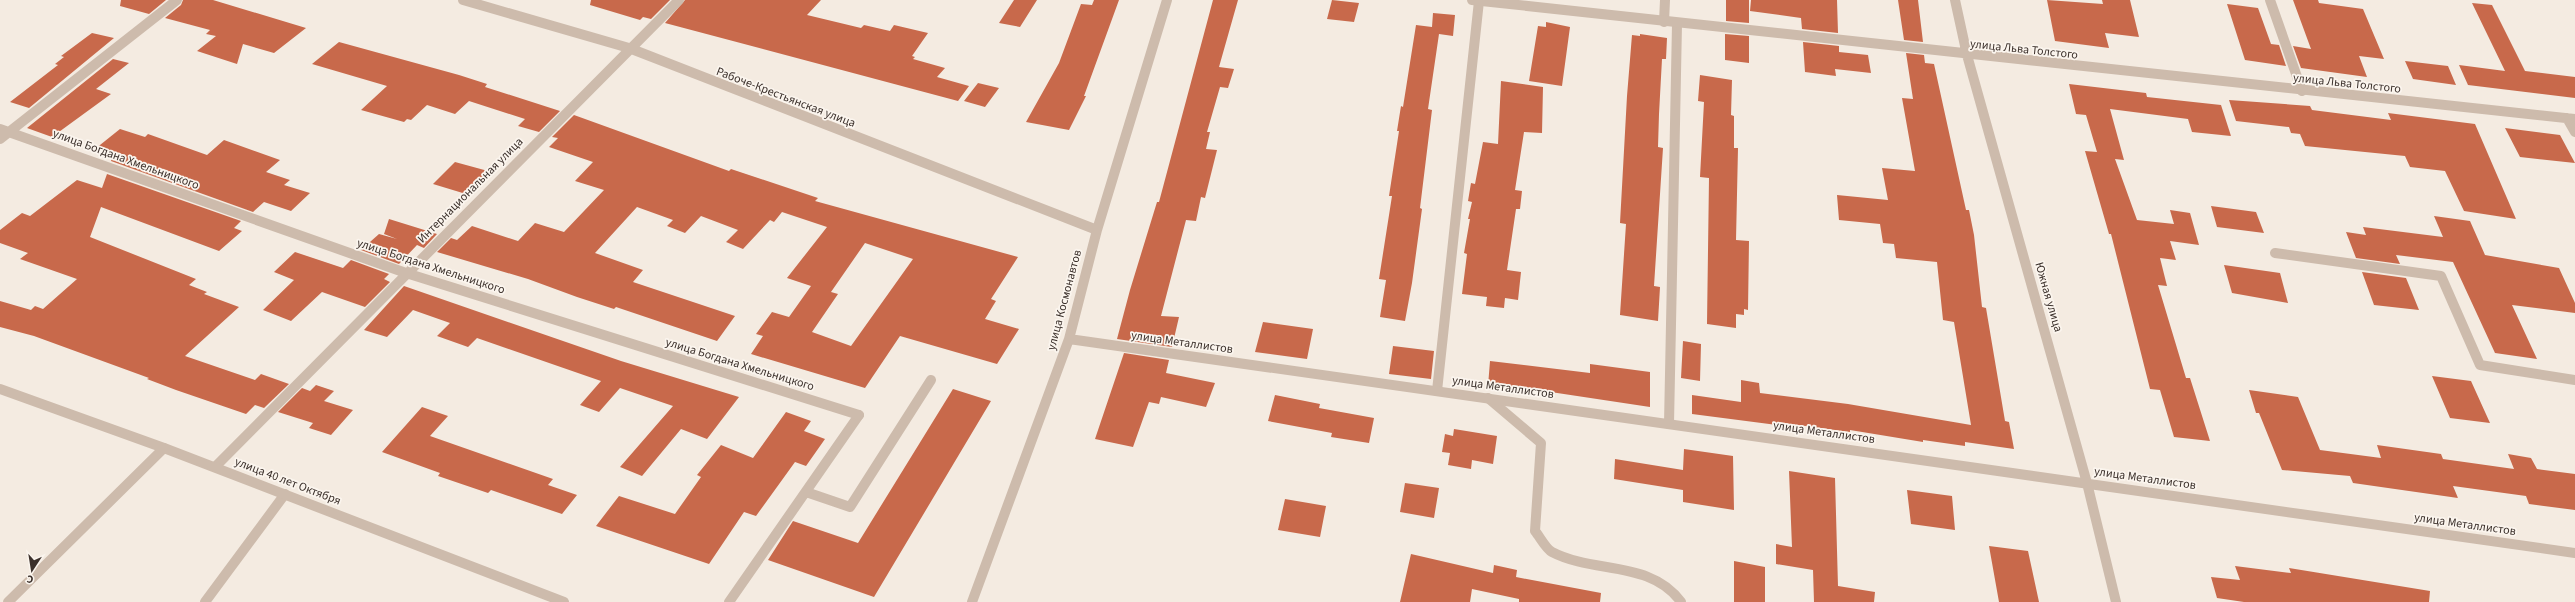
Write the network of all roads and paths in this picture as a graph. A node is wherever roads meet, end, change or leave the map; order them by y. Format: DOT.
graph roads {
  1 [pos="177,0"];
  2 [pos="462,0"];
  3 [pos="678,0"];
  4 [pos="1167,0"];
  5 [pos="1475,0"];
  6 [pos="1665,0"];
  7 [pos="1954,0"];
  8 [pos="2270,0"];
  9 [pos="1664,22"];
  10 [pos="1677,24"];
  11 [pos="629,48"];
  12 [pos="1967,55"];
  13 [pos="2302,91"];
  14 [pos="2571,118"];
  15 [pos="5,130"];
  16 [pos="2575,132"];
  17 [pos="0,139"];
  18 [pos="1097,230"];
  19 [pos="2275,253"];
  20 [pos="406,273"];
  21 [pos="1069,339"];
  22 [pos="930,380"];
  23 [pos="2575,380"];
  24 [pos="0,389"];
  25 [pos="1437,391"];
  26 [pos="1488,398"];
  27 [pos="1669,424"];
  28 [pos="164,448"];
  29 [pos="215,467"];
  30 [pos="2087,483"];
  31 [pos="806,492"];
  32 [pos="285,494"];
  33 [pos="2575,553"];
  34 [pos="8,602"];
  35 [pos="205,602"];
  36 [pos="564,602"];
  37 [pos="729,602"];
  38 [pos="972,602"];
  39 [pos="1681,602"];
  40 [pos="2116,602"];
  1 -- 15 [label="street"];
  2 -- 11 [label="street, Рабоче-Крестьянская улица"];
  3 -- 11 [label="street, Интернациональная улица"];
  4 -- 18 [label="street, улица Космонавтов"];
  5 -- 9 [label="street, улица Льва Толстого"];
  5 -- 25 [label="street"];
  6 -- 9 [label="street"];
  7 -- 12 [label="street, Южная улица"];
  8 -- 13 [label="street"];
  9 -- 10 [label="street, улица Льва Толстого"];
  10 -- 12 [label="street, улица Льва Толстого"];
  10 -- 27 [label="street"];
  11 -- 18 [label="street, Рабоче-Крестьянская улица"];
  11 -- 20 [label="street, Интернациональная улица"];
  12 -- 13 [label="street, улица Льва Толстого"];
  12 -- 30 [label="street, Южная улица"];
  13 -- 14 [label="street, улица Льва Толстого"];
  14 -- 16 [label="street"];
  15 -- 17 [label="street"];
  15 -- 20 [label="street, улица Богдана Хмельницкого"];
  18 -- 21 [label="street, улица Космонавтов"];
  19 -- 23 [label="street"];
  20 -- 29 [label="street, Интернациональная улица"];
  20 -- 31 [label="street, улица Богдана Хмельницкого"];
  21 -- 25 [label="street, улица Металлистов"];
  21 -- 38 [label="street, улица Космонавтов"];
  22 -- 31 [label="street"];
  24 -- 28 [label="street, улица 40 лет Октября"];
  25 -- 26 [label="street, улица Металлистов"];
  26 -- 27 [label="street, улица Металлистов"];
  26 -- 39 [label="street"];
  27 -- 30 [label="street, улица Металлистов"];
  28 -- 29 [label="street, улица 40 лет Октября"];
  28 -- 34 [label="street"];
  29 -- 32 [label="street, улица 40 лет Октября"];
  30 -- 33 [label="street, улица Металлистов"];
  30 -- 40 [label="street, Южная улица"];
  31 -- 37 [label="street"];
  32 -- 35 [label="street"];
  32 -- 36 [label="street, улица 40 лет Октября"];
}
